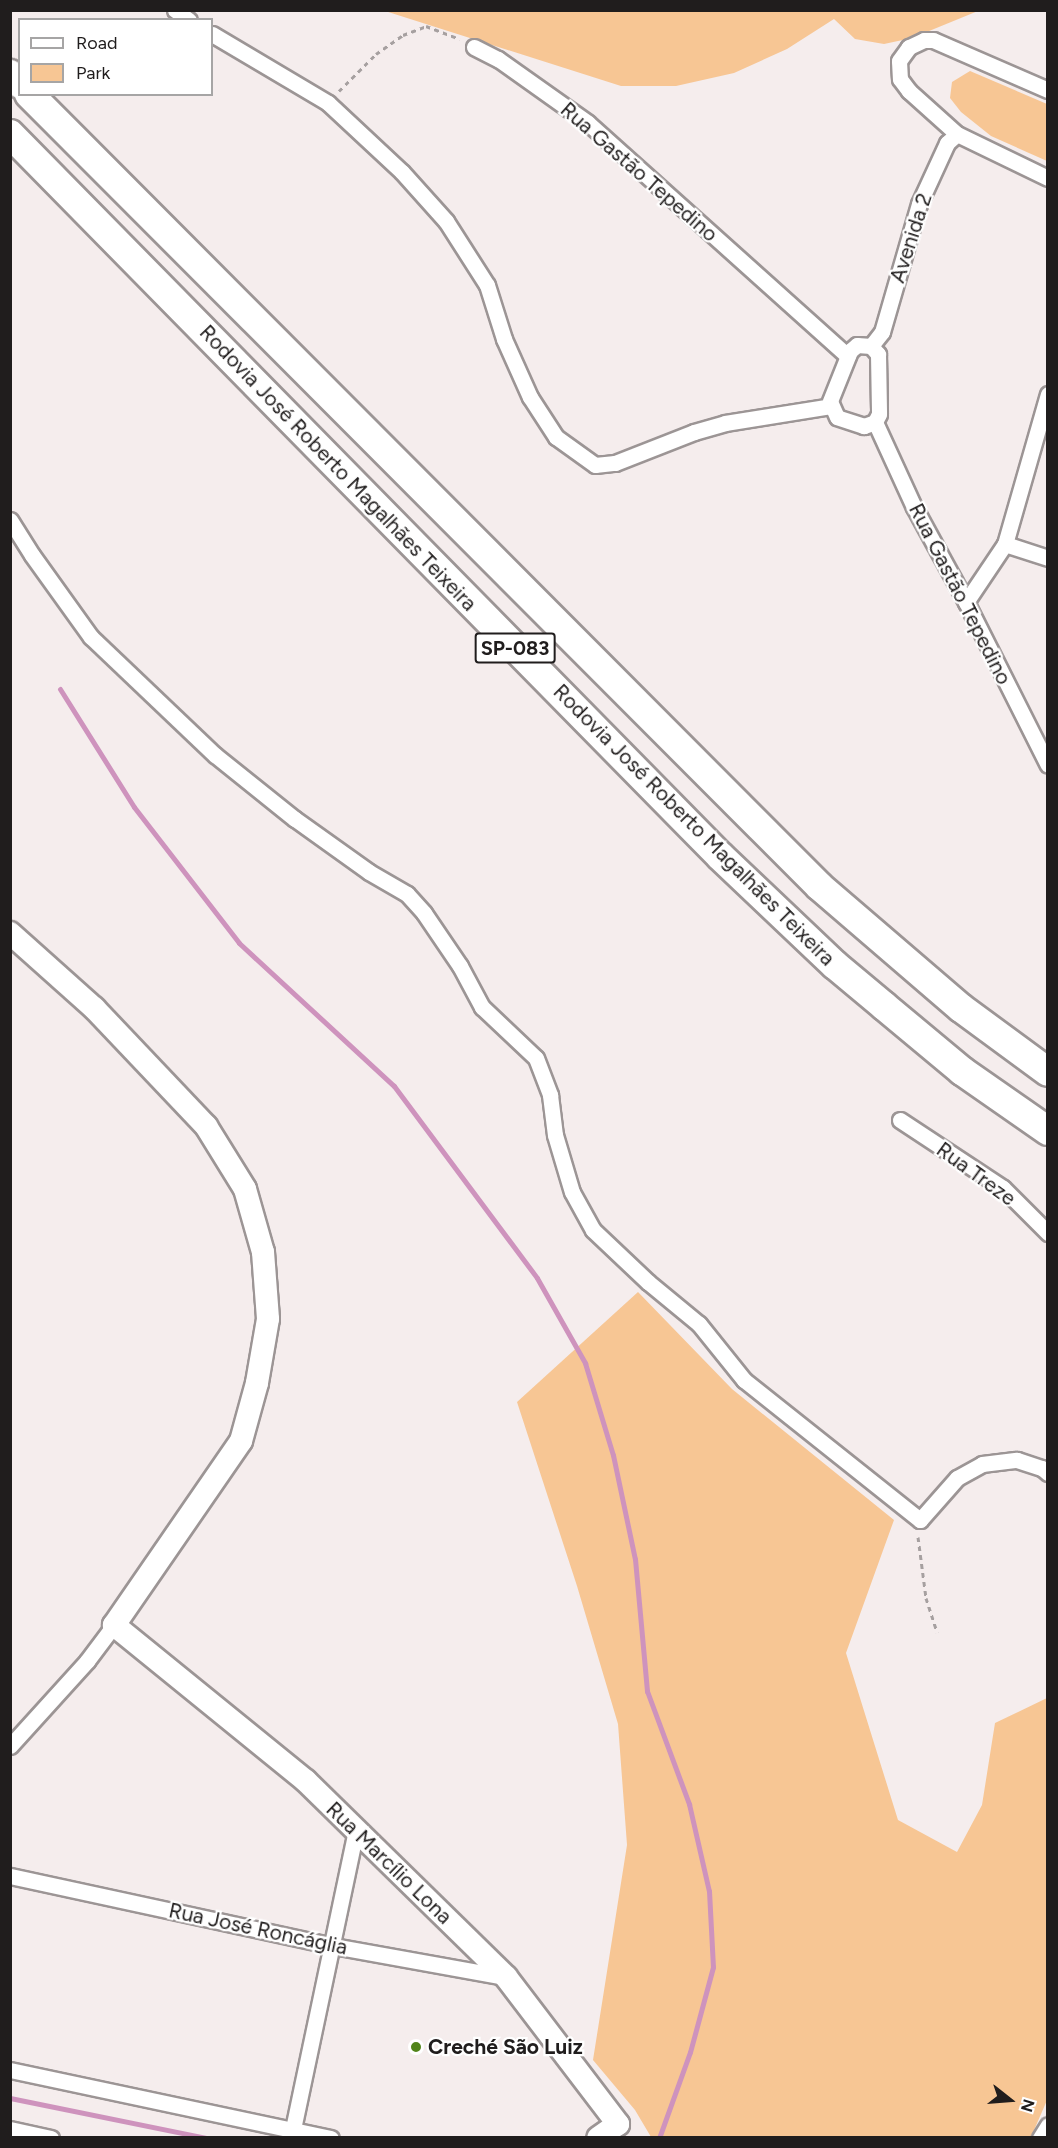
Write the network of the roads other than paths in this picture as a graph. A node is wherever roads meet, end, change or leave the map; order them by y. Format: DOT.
graph roads {
  1 [pos="213,35"];
  2 [pos="474,47"];
  3 [pos="1047,90"];
  4 [pos="31,96"];
  5 [pos="10,134"];
  6 [pos="957,134"];
  7 [pos="1047,178"];
  8 [pos="871,346"];
  9 [pos="848,356"];
  10 [pos="1047,394"];
  11 [pos="831,406"];
  12 [pos="875,422"];
  13 [pos="10,520"];
  14 [pos="1005,544"];
  15 [pos="1047,558"];
  16 [pos="966,602"];
  17 [pos="1047,765"];
  18 [pos="10,933"];
  19 [pos="1047,1072"];
  20 [pos="900,1120"];
  21 [pos="1047,1131"];
  22 [pos="1047,1233"];
  23 [pos="1047,1473"];
  24 [pos="114,1625"];
  25 [pos="10,1746"];
  26 [pos="356,1830"];
  27 [pos="10,1876"];
  28 [pos="333,1946"];
  29 [pos="506,1977"];
  30 [pos="10,2070"];
  31 [pos="1047,2126"];
  32 [pos="10,2129"];
  33 [pos="293,2129"];
  34 [pos="622,2131"];
  35 [pos="51,2138"];
  36 [pos="331,2138"];
  37 [pos="598,2138"];
  38 [pos="1040,2138"];
  1 -- 11 [label="street"];
  2 -- 9 [label="street, Rua Gastão Tepedino"];
  3 -- 6 [label="street"];
  4 -- 19 [label="highway, Rodovia José Roberto Magalhães Teixeira / SP-083"];
  5 -- 21 [label="highway, Rodovia José Roberto Magalhães Teixeira / SP-083"];
  6 -- 7 [label="street"];
  6 -- 8 [label="street, Avenida 2"];
  8 -- 9 [label="street"];
  8 -- 12 [label="street"];
  9 -- 11 [label="street"];
  10 -- 14 [label="street"];
  11 -- 12 [label="street"];
  12 -- 16 [label="street, Rua Gastão Tepedino"];
  13 -- 23 [label="street"];
  14 -- 15 [label="street"];
  14 -- 16 [label="street"];
  16 -- 17 [label="street, Rua Gastão Tepedino"];
  18 -- 24 [label="street"];
  20 -- 22 [label="street, Rua Treze"];
  24 -- 25 [label="street"];
  24 -- 26 [label="street, Rua Marcílio Lona"];
  26 -- 28 [label="street"];
  26 -- 29 [label="street, Rua Marcílio Lona"];
  27 -- 28 [label="street, Rua José Roncáglia"];
  28 -- 29 [label="street, Rua José Roncáglia"];
  28 -- 33 [label="street"];
  29 -- 34 [label="street, Rua Marcílio Lona"];
  30 -- 33 [label="street"];
  31 -- 38 [label="street"];
  32 -- 35 [label="street"];
  33 -- 36 [label="street"];
  34 -- 37 [label="street"];
}
